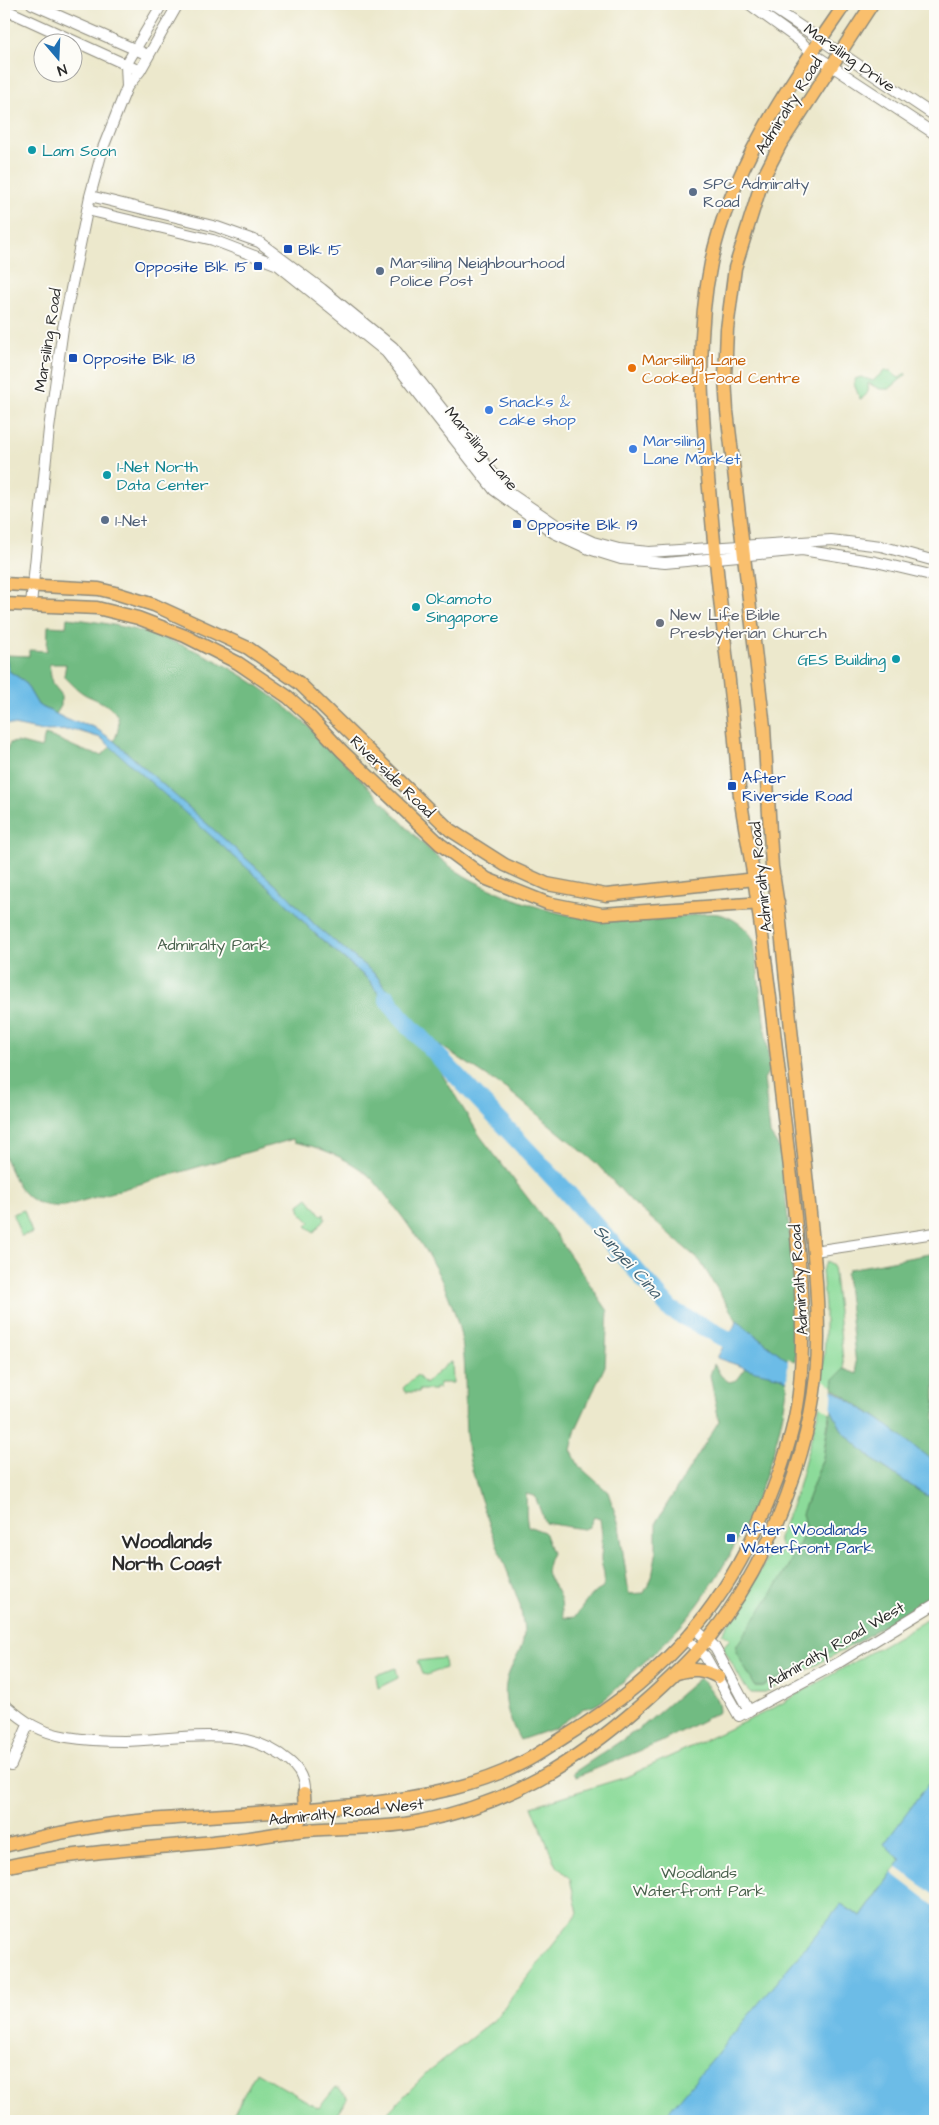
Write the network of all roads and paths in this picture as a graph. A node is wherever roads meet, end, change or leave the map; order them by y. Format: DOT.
graph roads {
  1 [pos="32,4"];
  2 [pos="162,4"];
  3 [pos="178,4"];
  4 [pos="749,4"];
  5 [pos="767,4"];
  6 [pos="845,4"];
  7 [pos="872,4"];
  8 [pos="4,9"];
  9 [pos="820,39"];
  10 [pos="135,49"];
  11 [pos="812,52"];
  12 [pos="840,52"];
  13 [pos="148,55"];
  14 [pos="126,64"];
  15 [pos="832,65"];
  16 [pos="140,71"];
  17 [pos="127,87"];
  18 [pos="935,116"];
  19 [pos="935,134"];
  20 [pos="90,196"];
  21 [pos="87,210"];
  22 [pos="473,457"];
  23 [pos="743,550"];
  24 [pos="715,553"];
  25 [pos="935,560"];
  26 [pos="935,576"];
  27 [pos="4,584"];
  28 [pos="33,585"];
  29 [pos="4,604"];
  30 [pos="31,604"];
  31 [pos="774,878"];
  32 [pos="754,880"];
  33 [pos="778,902"];
  34 [pos="758,904"];
  35 [pos="935,1233"];
  36 [pos="814,1251"];
  37 [pos="935,1604"];
  38 [pos="695,1629"];
  39 [pos="708,1639"];
  40 [pos="687,1640"];
  41 [pos="699,1650"];
  42 [pos="677,1673"];
  43 [pos="718,1676"];
  44 [pos="4,1704"];
  45 [pos="749,1711"];
  46 [pos="28,1725"];
  47 [pos="11,1765"];
  48 [pos="304,1794"];
  49 [pos="329,1809"];
  50 [pos="305,1811"];
  51 [pos="324,1829"];
  52 [pos="292,1832"];
  53 [pos="4,1846"];
  54 [pos="4,1867"];
  1 -- 10 [label="street"];
  2 -- 10 [label="street"];
  3 -- 13 [label="street, Marsiling Road"];
  4 -- 11 [label="street, Marsiling Drive"];
  5 -- 9 [label="street, Marsiling Drive"];
  6 -- 9 [label="main road, Admiralty Road"];
  7 -- 12 [label="main road, Admiralty Road"];
  8 -- 14 [label="street"];
  9 -- 11 [label="main road, Admiralty Road"];
  9 -- 12 [label="street, Marsiling Drive"];
  10 -- 13 [label="street"];
  10 -- 14 [label="street"];
  11 -- 15 [label="street, Marsiling Drive"];
  11 -- 24 [label="main road, Admiralty Road"];
  12 -- 15 [label="main road, Admiralty Road"];
  12 -- 18 [label="street, Marsiling Drive"];
  13 -- 16 [label="street, Marsiling Road"];
  14 -- 16 [label="street"];
  14 -- 17 [label="street, Marsiling Road"];
  15 -- 19 [label="street, Marsiling Drive"];
  15 -- 23 [label="main road, Admiralty Road"];
  16 -- 17 [label="street, Marsiling Road"];
  17 -- 20 [label="street, Marsiling Road"];
  20 -- 21 [label="street, Marsiling Road"];
  20 -- 22 [label="street, Marsiling Lane"];
  21 -- 22 [label="street, Marsiling Lane"];
  21 -- 28 [label="street, Marsiling Road"];
  22 -- 24 [label="street, Marsiling Lane"];
  23 -- 24 [label="street, Marsiling Lane"];
  23 -- 25 [label="street, Marsiling Lane"];
  23 -- 26 [label="street, Marsiling Lane"];
  23 -- 31 [label="main road, Admiralty Road"];
  24 -- 32 [label="main road, Admiralty Road"];
  27 -- 28 [label="main road, Riverside Road"];
  28 -- 30 [label="street, Marsiling Road"];
  28 -- 32 [label="main road, Riverside Road"];
  29 -- 30 [label="main road, Riverside Road"];
  30 -- 34 [label="main road, Riverside Road"];
  31 -- 32 [label="main road, Riverside Road"];
  31 -- 33 [label="main road, Admiralty Road"];
  32 -- 34 [label="main road, Admiralty Road"];
  33 -- 34 [label="main road, Riverside Road"];
  33 -- 36 [label="main road, Admiralty Road"];
  34 -- 38 [label="main road, Admiralty Road"];
  35 -- 36 [label="street"];
  36 -- 39 [label="main road, Admiralty Road"];
  37 -- 45 [label="street, Admiralty Road West"];
  38 -- 39 [label="street"];
  38 -- 40 [label="main road, Admiralty Road West"];
  39 -- 41 [label="main road, Admiralty Road West"];
  39 -- 45 [label="street"];
  40 -- 41 [label="street, Admiralty Road West"];
  40 -- 49 [label="main road, Admiralty Road West"];
  41 -- 42 [label="main road, Admiralty Road West"];
  41 -- 43 [label="street, Admiralty Road West"];
  42 -- 43 [label="main road"];
  42 -- 51 [label="main road, Admiralty Road West"];
  43 -- 45 [label="street, Admiralty Road West"];
  44 -- 46 [label="street"];
  46 -- 47 [label="street"];
  46 -- 48 [label="street"];
  48 -- 49 [label="main road"];
  48 -- 50 [label="main road"];
  49 -- 50 [label="main road, Admiralty Road West"];
  50 -- 51 [label="main road"];
  50 -- 52 [label="main road"];
  50 -- 53 [label="main road, Admiralty Road West"];
  51 -- 52 [label="main road, Admiralty Road West"];
  52 -- 54 [label="main road, Admiralty Road West"];
}
